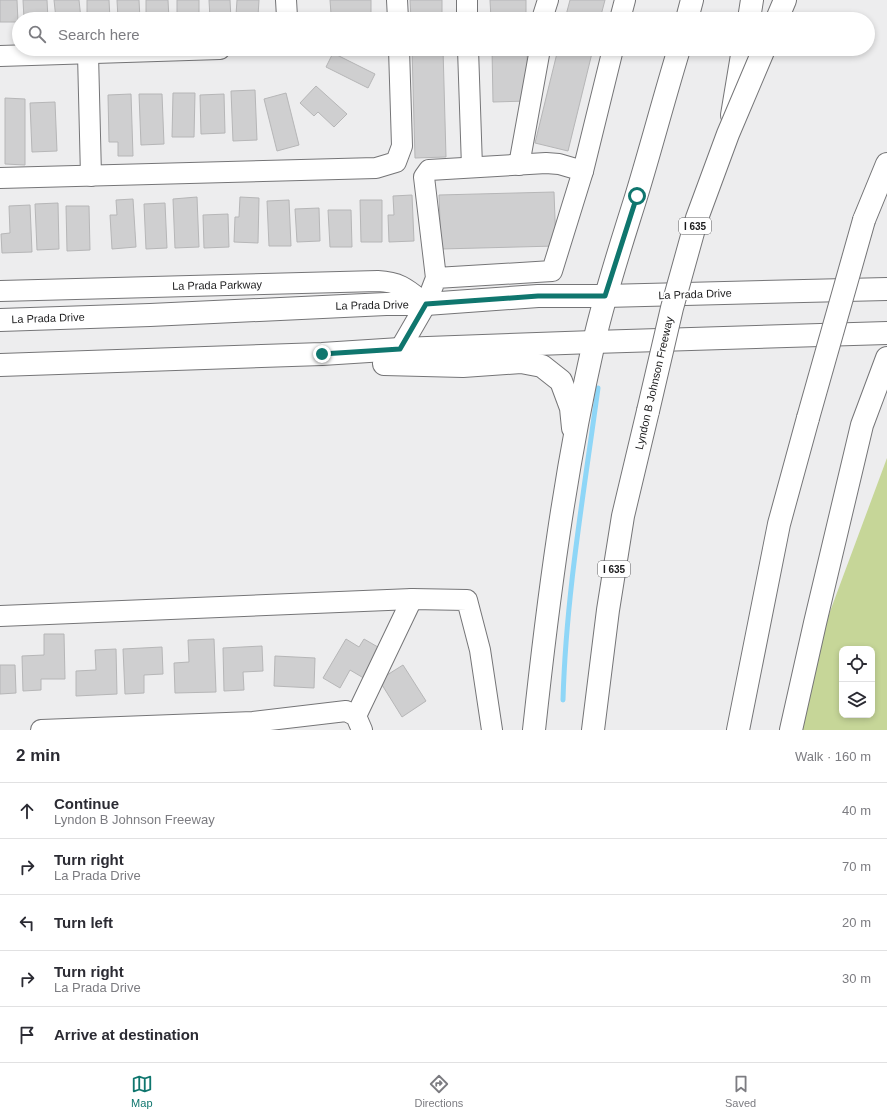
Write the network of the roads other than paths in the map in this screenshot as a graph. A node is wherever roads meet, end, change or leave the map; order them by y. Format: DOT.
graph roads {
  1 [pos="286,0"];
  2 [pos="397,0"];
  3 [pos="467,0"];
  4 [pos="541,0"];
  5 [pos="548,0"];
  6 [pos="625,0"];
  7 [pos="692,0"];
  8 [pos="752,0"];
  9 [pos="785,0"];
  10 [pos="287,12"];
  11 [pos="398,12"];
  12 [pos="468,12"];
  13 [pos="542,12"];
  14 [pos="544,12"];
  15 [pos="622,12"];
  16 [pos="689,12"];
  17 [pos="750,12"];
  18 [pos="780,12"];
  19 [pos="0,56"];
  20 [pos="12,56"];
  21 [pos="88,56"];
  22 [pos="399,56"];
  23 [pos="468,56"];
  24 [pos="539,56"];
  25 [pos="611,56"];
  26 [pos="677,56"];
  27 [pos="742,56"];
  28 [pos="761,56"];
  29 [pos="728,134"];
  30 [pos="519,165"];
  31 [pos="472,167"];
  32 [pos="886,168"];
  33 [pos="583,171"];
  34 [pos="91,176"];
  35 [pos="0,178"];
  36 [pos="436,278"];
  37 [pos="887,289"];
  38 [pos="0,290"];
  39 [pos="605,296"];
  40 [pos="426,304"];
  41 [pos="0,320"];
  42 [pos="887,333"];
  43 [pos="594,342"];
  44 [pos="400,349"];
  45 [pos="322,354"];
  46 [pos="887,358"];
  47 [pos="0,365"];
  48 [pos="574,440"];
  49 [pos="412,599"];
  50 [pos="0,616"];
  51 [pos="359,723"];
  52 [pos="252,726"];
  53 [pos="41,730"];
  54 [pos="492,730"];
  55 [pos="534,730"];
  56 [pos="593,730"];
  57 [pos="738,730"];
  58 [pos="791,730"];
  1 -- 10 [label="street"];
  2 -- 11 [label="street"];
  3 -- 12 [label="street"];
  4 -- 13 [label="street"];
  5 -- 14 [label="street"];
  6 -- 15 [label="street"];
  7 -- 16 [label="main road"];
  8 -- 17 [label="main road"];
  9 -- 18 [label="main road"];
  19 -- 20 [label="street"];
  21 -- 34 [label="street"];
  22 -- 34 [label="street"];
  23 -- 31 [label="street"];
  24 -- 30 [label="street"];
  25 -- 33 [label="street"];
  26 -- 39 [label="main road"];
  27 -- 29 [label="main road, bridge"];
  28 -- 29 [label="main road, Lyndon B Johnson Freeway / I 635, bridge"];
  29 -- 56 [label="main road, Lyndon B Johnson Freeway / I 635, bridge"];
  30 -- 31 [label="street"];
  30 -- 33 [label="street"];
  31 -- 36 [label="street"];
  32 -- 57 [label="main road, bridge"];
  33 -- 36 [label="street"];
  34 -- 35 [label="street"];
  36 -- 40 [label="street"];
  37 -- 39 [label="main road, La Prada Drive"];
  38 -- 40 [label="street, La Prada Parkway"];
  39 -- 40 [label="main road, La Prada Drive"];
  39 -- 43 [label="main road"];
  40 -- 41 [label="main road, La Prada Drive"];
  40 -- 44 [label="street"];
  42 -- 43 [label="main road"];
  43 -- 44 [label="main road"];
  43 -- 48 [label="main road"];
  44 -- 45 [label="main road"];
  45 -- 47 [label="main road"];
  45 -- 48 [label="main road"];
  46 -- 58 [label="main road"];
  48 -- 55 [label="main road"];
  49 -- 50 [label="street"];
  49 -- 51 [label="street"];
  49 -- 54 [label="street"];
  51 -- 52 [label="street"];
  52 -- 53 [label="street"];
}
